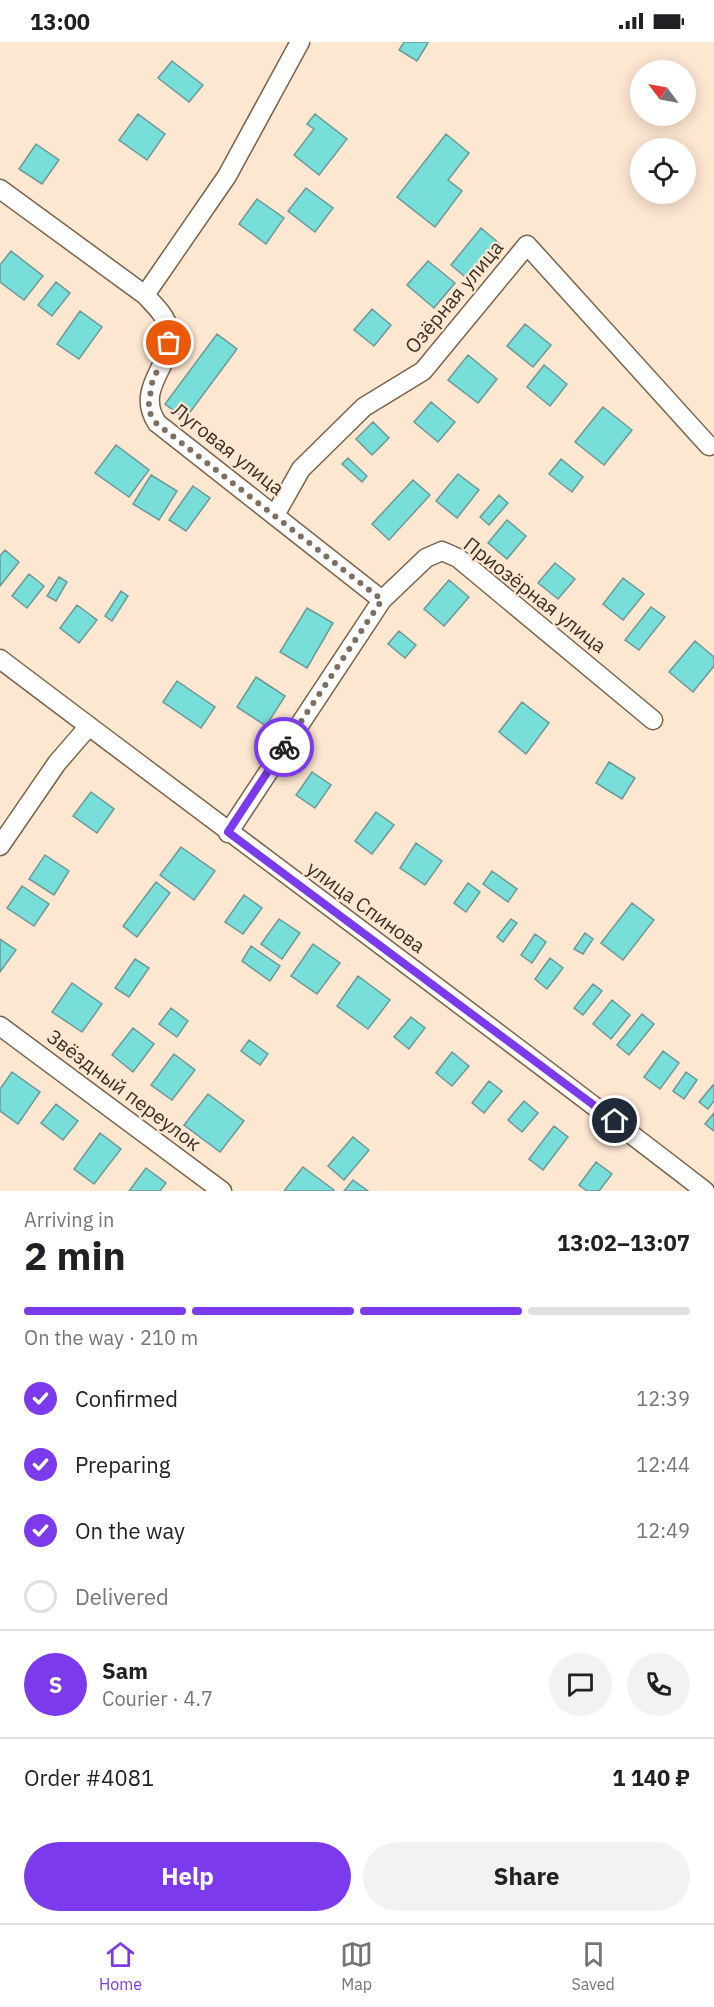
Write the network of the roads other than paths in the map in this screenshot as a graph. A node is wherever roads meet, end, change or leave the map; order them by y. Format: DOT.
graph roads {
  1 [pos="300,42"];
  2 [pos="0,189"];
  3 [pos="145,295"];
  4 [pos="709,446"];
  5 [pos="275,515"];
  6 [pos="382,600"];
  7 [pos="0,659"];
  8 [pos="654,720"];
  9 [pos="89,726"];
  10 [pos="228,832"];
  11 [pos="0,846"];
  12 [pos="0,1026"];
  13 [pos="222,1191"];
  14 [pos="705,1191"];
  1 -- 3 [label="street"];
  2 -- 3 [label="street, Луговая улица"];
  3 -- 5 [label="street, Луговая улица"];
  4 -- 5 [label="street, Озёрная улица"];
  5 -- 6 [label="street, Луговая улица"];
  6 -- 8 [label="street, Приозёрная улица"];
  6 -- 10 [label="street, Приозёрная улица"];
  7 -- 9 [label="street, улица Спинова"];
  9 -- 10 [label="street, улица Спинова"];
  9 -- 11 [label="street"];
  10 -- 14 [label="street, улица Спинова"];
  12 -- 13 [label="street, Звёздный переулок"];
}
